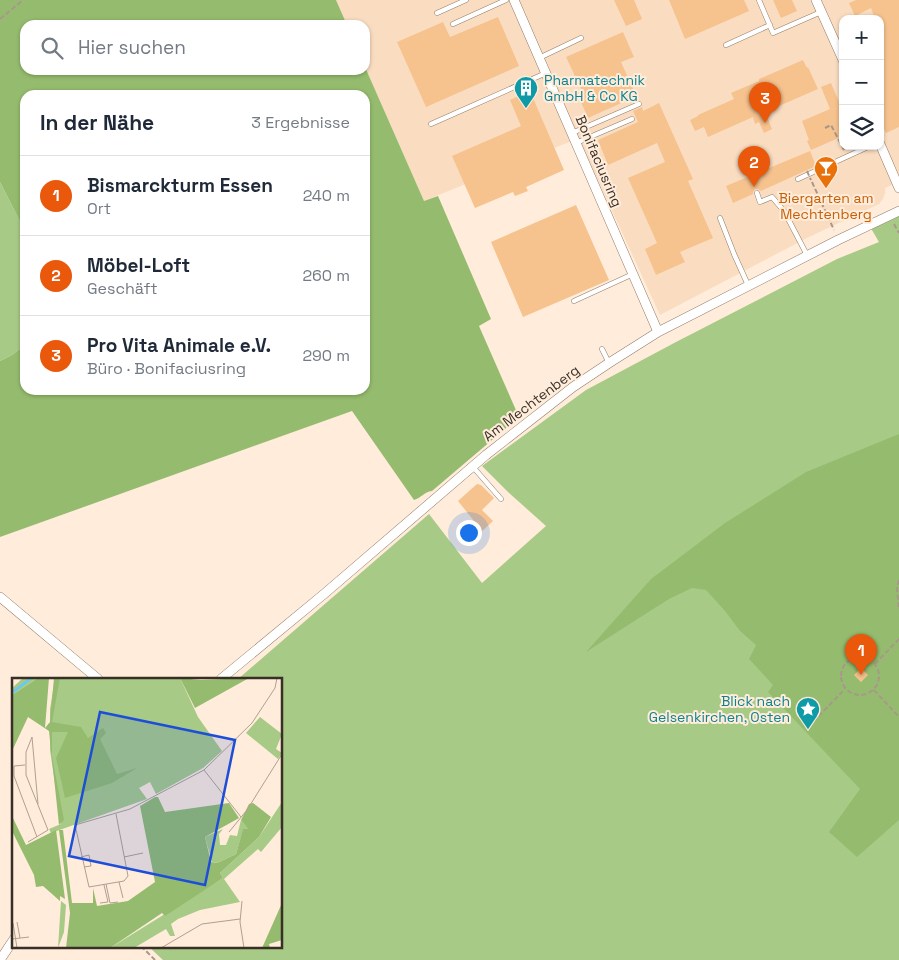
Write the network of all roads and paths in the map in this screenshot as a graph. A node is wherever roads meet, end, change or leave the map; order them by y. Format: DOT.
graph roads {
  1 [pos="22,0"];
  2 [pos="466,0"];
  3 [pos="506,0"];
  4 [pos="514,0"];
  5 [pos="759,0"];
  6 [pos="816,0"];
  7 [pos="822,12"];
  8 [pos="437,13"];
  9 [pos="0,19"];
  10 [pos="453,24"];
  11 [pos="770,25"];
  12 [pos="582,38"];
  13 [pos="839,42"];
  14 [pos="726,45"];
  15 [pos="539,58"];
  16 [pos="546,73"];
  17 [pos="639,104"];
  18 [pos="632,119"];
  19 [pos="431,124"];
  20 [pos="825,128"];
  21 [pos="572,133"];
  22 [pos="576,143"];
  23 [pos="861,150"];
  24 [pos="883,150"];
  25 [pos="848,156"];
  26 [pos="807,171"];
  27 [pos="798,179"];
  28 [pos="899,188"];
  29 [pos="757,193"];
  30 [pos="899,211"];
  31 [pos="720,218"];
  32 [pos="831,226"];
  33 [pos="807,255"];
  34 [pos="633,274"];
  35 [pos="748,285"];
  36 [pos="574,301"];
  37 [pos="658,332"];
  38 [pos="602,349"];
  39 [pos="609,363"];
  40 [pos="472,467"];
  41 [pos="501,499"];
  42 [pos="899,580"];
  43 [pos="0,597"];
  44 [pos="899,610"];
  45 [pos="899,639"];
  46 [pos="875,664"];
  47 [pos="97,678"];
  48 [pos="222,678"];
  49 [pos="846,689"];
  50 [pos="874,690"];
  51 [pos="899,717"];
  52 [pos="808,727"];
  53 [pos="12,942"];
  54 [pos="143,948"];
  55 [pos="0,960"];
  56 [pos="155,960"];
  1 -- 9 [label="path"];
  2 -- 8 [label="lane"];
  3 -- 10 [label="lane"];
  4 -- 15 [label="street, Bonifaciusring"];
  5 -- 11 [label="lane"];
  6 -- 7 [label="street"];
  7 -- 11 [label="lane"];
  7 -- 13 [label="street"];
  11 -- 14 [label="lane"];
  12 -- 15 [label="lane"];
  15 -- 16 [label="street, Bonifaciusring"];
  16 -- 19 [label="lane"];
  16 -- 21 [label="street, Bonifaciusring"];
  17 -- 21 [label="lane"];
  18 -- 22 [label="lane"];
  20 -- 25 [label="path"];
  21 -- 22 [label="street, Bonifaciusring"];
  22 -- 34 [label="street, Bonifaciusring"];
  23 -- 25 [label="lane"];
  24 -- 28 [label="street"];
  25 -- 27 [label="lane"];
  26 -- 32 [label="path, bridge"];
  29 -- 33 [label="lane"];
  30 -- 33 [label="street, Am Mechtenberg"];
  31 -- 35 [label="lane"];
  33 -- 35 [label="street, Am Mechtenberg"];
  34 -- 36 [label="lane"];
  34 -- 37 [label="street, Bonifaciusring"];
  35 -- 37 [label="street, Am Mechtenberg"];
  37 -- 39 [label="street, Am Mechtenberg"];
  38 -- 39 [label="lane"];
  39 -- 40 [label="street, Am Mechtenberg"];
  40 -- 41 [label="lane"];
  40 -- 48 [label="street, Am Mechtenberg"];
  42 -- 44 [label="path"];
  43 -- 47 [label="street"];
  45 -- 46 [label="path"];
  46 -- 49 [label="path"];
  46 -- 50 [label="path"];
  49 -- 50 [label="path"];
  49 -- 52 [label="path"];
  50 -- 51 [label="path"];
  53 -- 55 [label="street"];
  54 -- 56 [label="path"];
}
